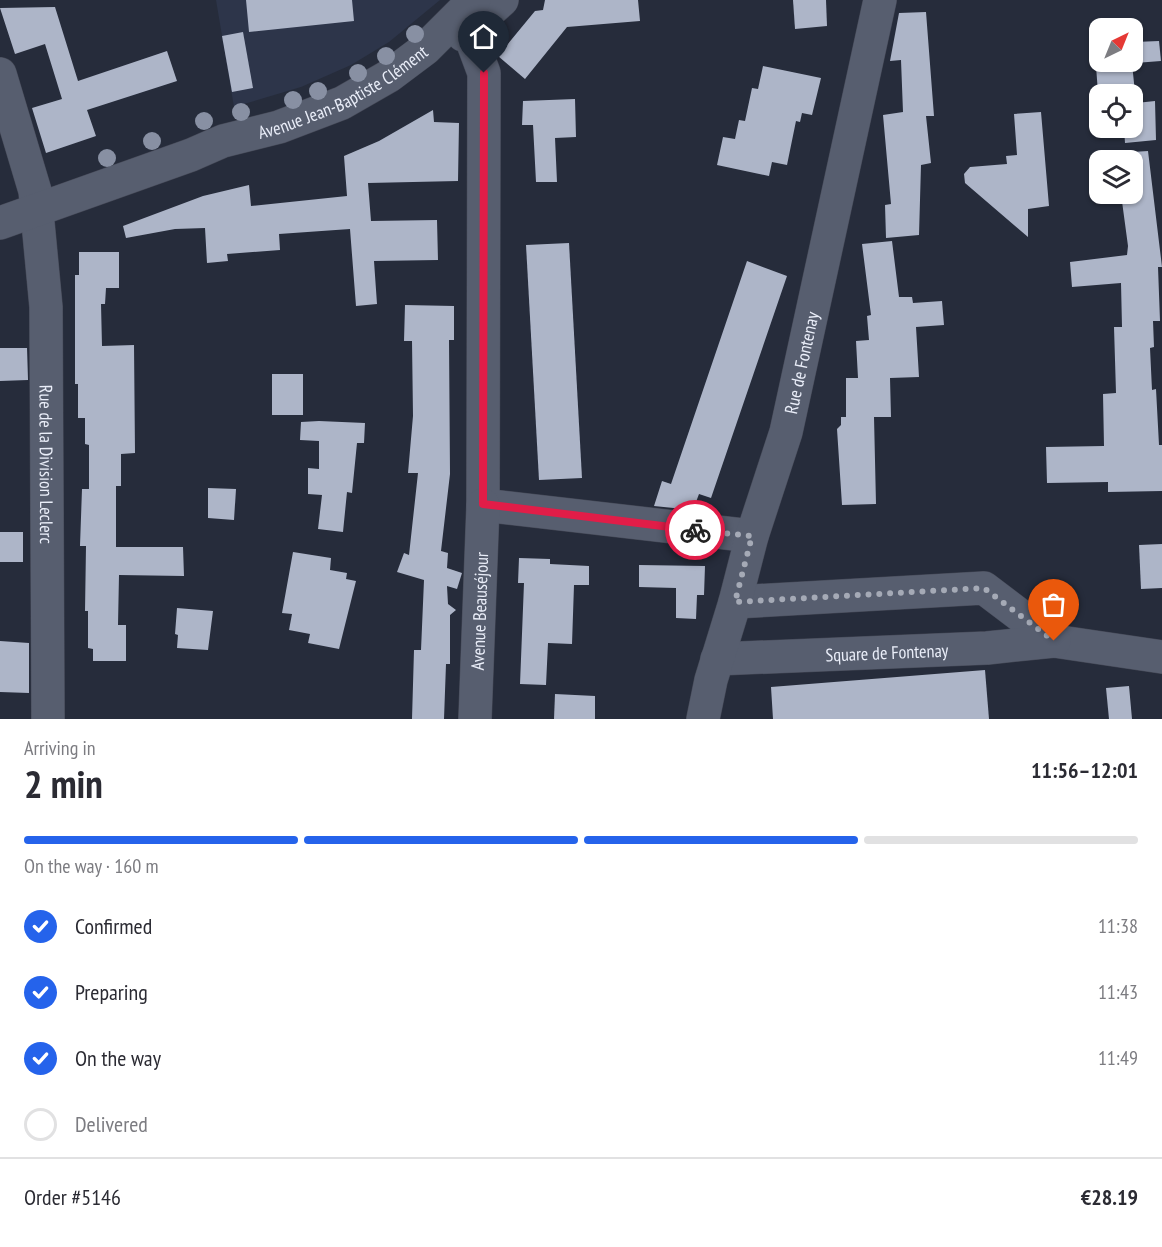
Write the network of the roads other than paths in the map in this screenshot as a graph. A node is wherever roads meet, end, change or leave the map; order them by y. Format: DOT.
graph roads {
  1 [pos="502,0"];
  2 [pos="880,0"];
  3 [pos="471,15"];
  4 [pos="0,74"];
  5 [pos="36,209"];
  6 [pos="0,224"];
  7 [pos="483,504"];
  8 [pos="752,536"];
  9 [pos="735,602"];
  10 [pos="1054,641"];
  11 [pos="1162,657"];
  12 [pos="717,659"];
  13 [pos="48,719"];
  14 [pos="475,719"];
  15 [pos="703,719"];
  1 -- 3 [label="street, Avenue Jean-Baptiste Clément"];
  2 -- 8 [label="street, Rue de Fontenay"];
  3 -- 5 [label="street, Avenue Jean-Baptiste Clément"];
  3 -- 7 [label="street, Avenue Beauséjour"];
  4 -- 5 [label="street, Rue de la Division Leclerc"];
  5 -- 6 [label="street, Avenue Jean-Baptiste Clément"];
  5 -- 13 [label="street, Rue de la Division Leclerc"];
  7 -- 8 [label="street"];
  7 -- 14 [label="street, Avenue Beauséjour"];
  8 -- 9 [label="street, Rue de Fontenay"];
  9 -- 10 [label="street, Square de Fontenay"];
  9 -- 12 [label="street, Rue de Fontenay"];
  10 -- 11 [label="street, Square de Fontenay"];
  10 -- 12 [label="street, Square de Fontenay"];
  12 -- 15 [label="street, Rue de Fontenay"];
}
